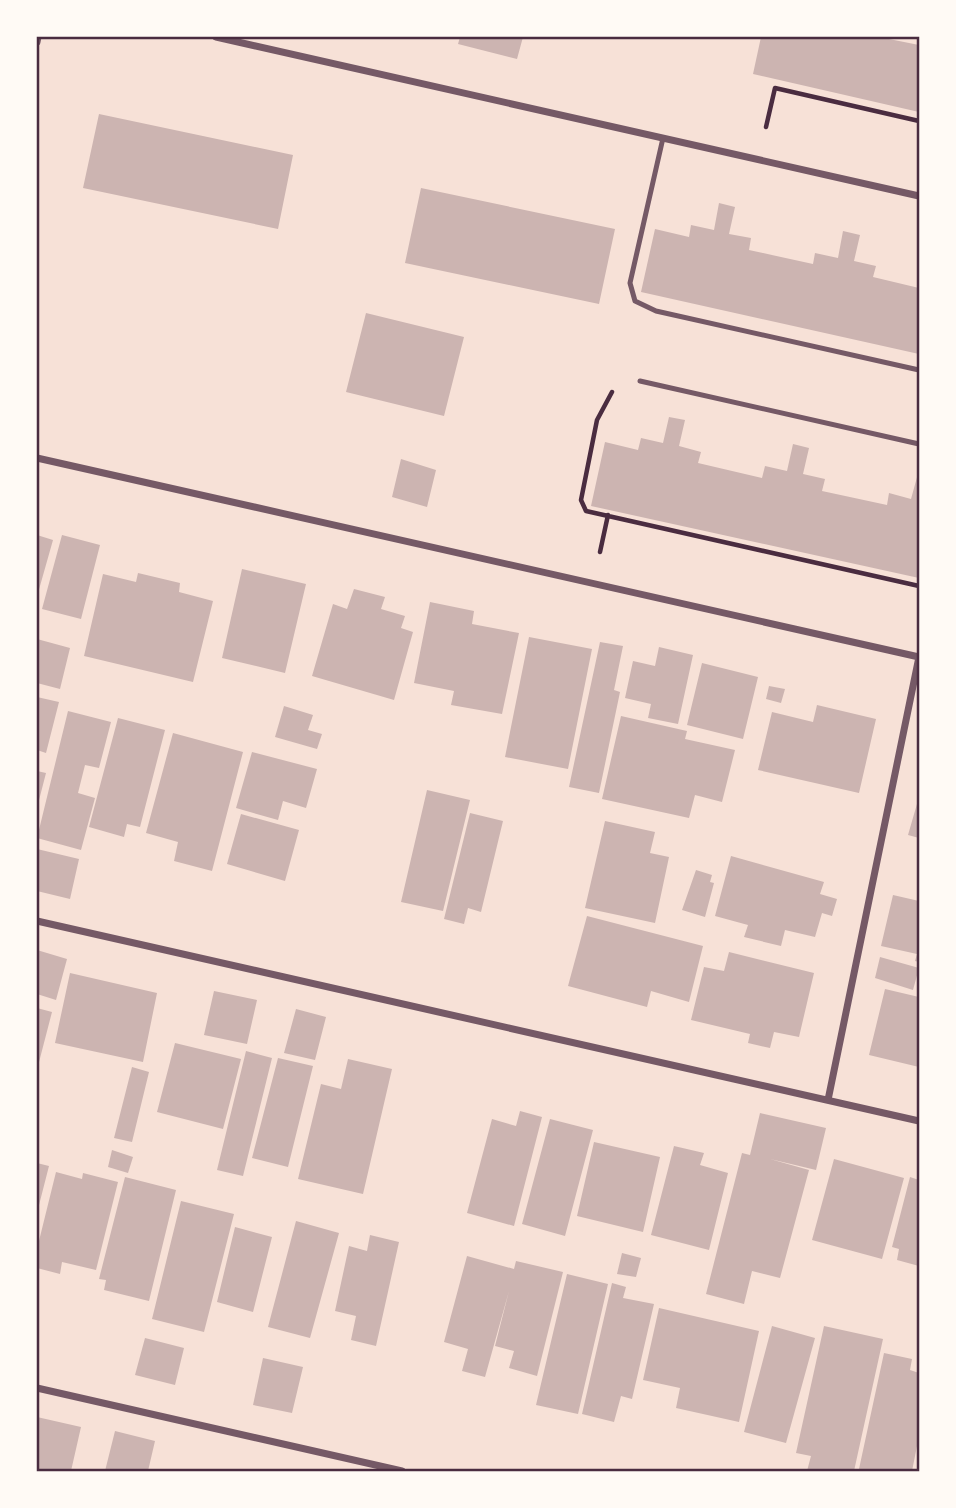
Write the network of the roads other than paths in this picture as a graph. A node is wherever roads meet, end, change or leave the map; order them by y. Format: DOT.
graph roads {
  1 [pos="216,37"];
  2 [pos="663,138"];
  3 [pos="919,196"];
  4 [pos="919,370"];
  5 [pos="640,381"];
  6 [pos="919,444"];
  7 [pos="37,458"];
  8 [pos="919,657"];
  9 [pos="37,921"];
  10 [pos="828,1100"];
  11 [pos="919,1121"];
  12 [pos="37,1388"];
  13 [pos="402,1471"];
  1 -- 2 [label="street"];
  2 -- 3 [label="street"];
  2 -- 4 [label="lane"];
  5 -- 6 [label="lane"];
  7 -- 8 [label="street"];
  8 -- 10 [label="street"];
  9 -- 10 [label="street"];
  10 -- 11 [label="street"];
  12 -- 13 [label="street"];
}
